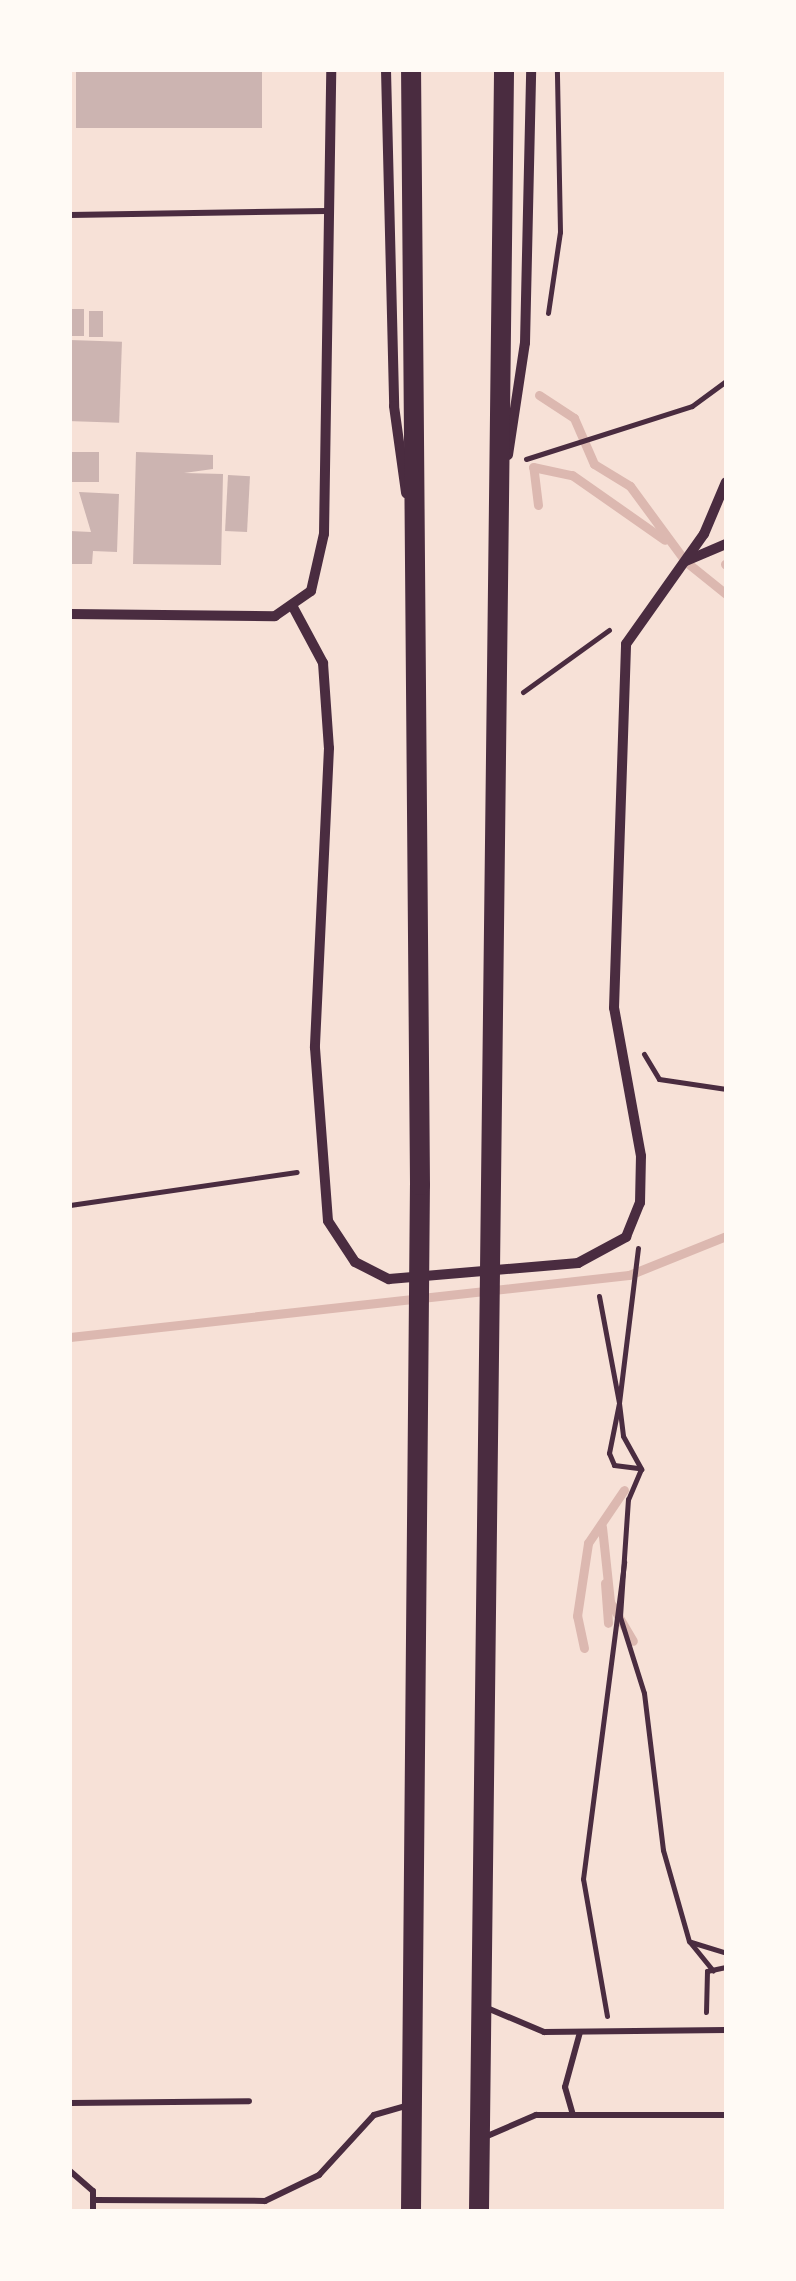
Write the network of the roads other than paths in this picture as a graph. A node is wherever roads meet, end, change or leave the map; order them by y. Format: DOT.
graph roads {
  1 [pos="332,70"];
  2 [pos="386,70"];
  3 [pos="411,70"];
  4 [pos="504,70"];
  5 [pos="531,70"];
  6 [pos="327,211"];
  7 [pos="70,216"];
  8 [pos="726,482"];
  9 [pos="408,509"];
  10 [pos="498,516"];
  11 [pos="726,544"];
  12 [pos="686,562"];
  13 [pos="293,607"];
  14 [pos="70,614"];
  15 [pos="480,2005"];
  16 [pos="726,2030"];
  17 [pos="580,2032"];
  18 [pos="250,2102"];
  19 [pos="70,2103"];
  20 [pos="410,2105"];
  21 [pos="574,2114"];
  22 [pos="726,2115"];
  23 [pos="480,2140"];
  24 [pos="70,2172"];
  25 [pos="94,2200"];
  26 [pos="93,2211"];
  27 [pos="411,2211"];
  28 [pos="479,2211"];
  1 -- 6 [label="street"];
  2 -- 9 [label="street"];
  3 -- 9 [label="main road"];
  4 -- 10 [label="main road"];
  5 -- 10 [label="street"];
  6 -- 7 [label="lane"];
  6 -- 13 [label="street"];
  8 -- 12 [label="street"];
  9 -- 20 [label="main road"];
  10 -- 15 [label="main road"];
  11 -- 12 [label="street"];
  12 -- 13 [label="street"];
  13 -- 14 [label="street"];
  15 -- 17 [label="lane"];
  15 -- 23 [label="main road"];
  16 -- 17 [label="lane"];
  17 -- 21 [label="lane"];
  18 -- 19 [label="lane"];
  20 -- 25 [label="lane"];
  20 -- 27 [label="main road"];
  21 -- 22 [label="lane"];
  21 -- 23 [label="lane"];
  23 -- 28 [label="main road"];
  24 -- 25 [label="lane"];
  25 -- 26 [label="lane"];
}
